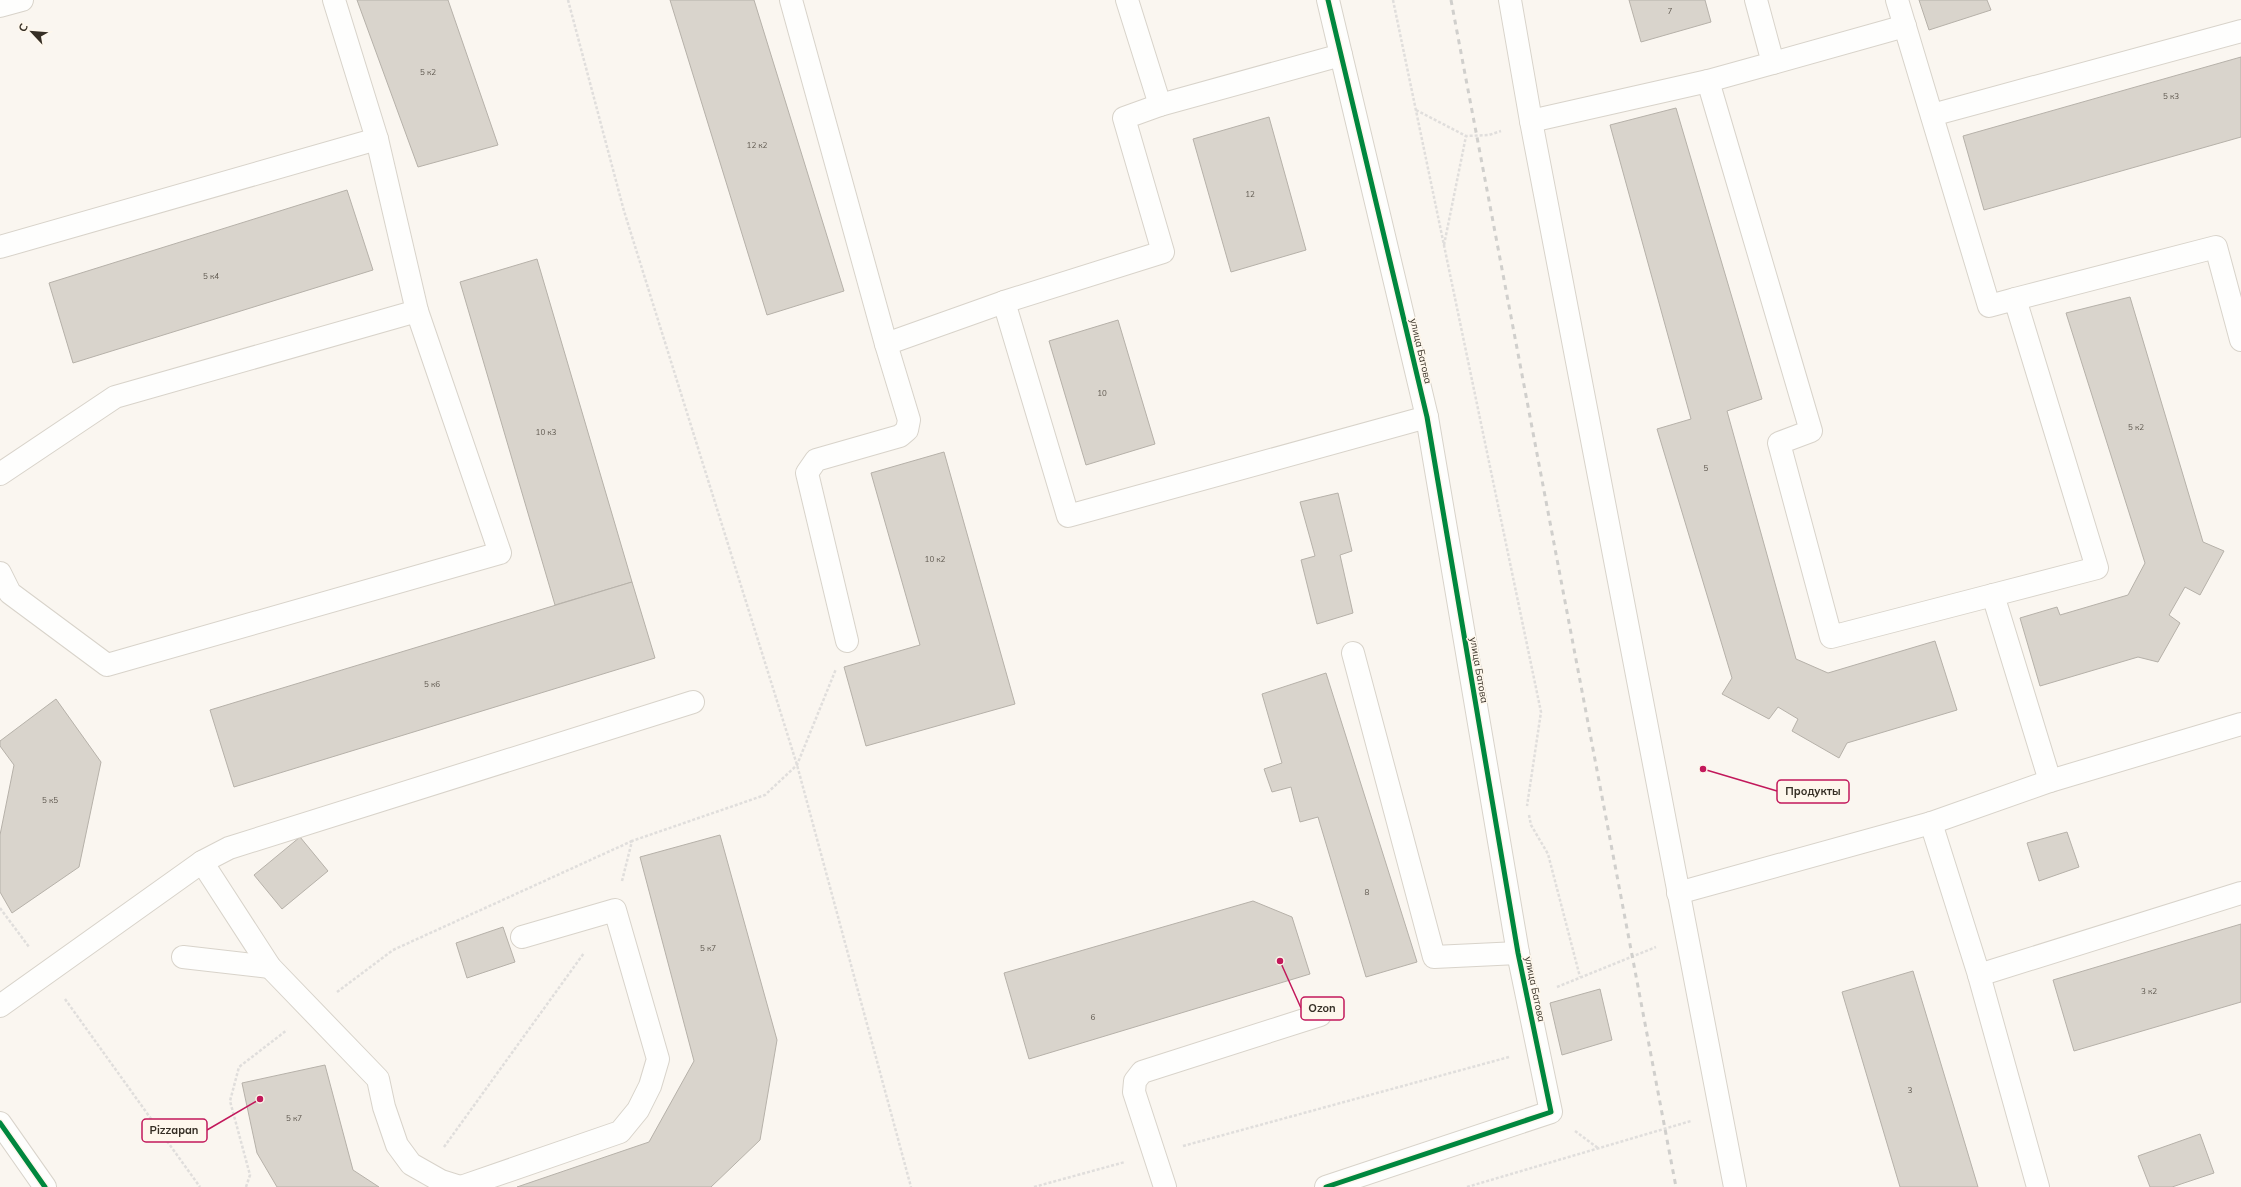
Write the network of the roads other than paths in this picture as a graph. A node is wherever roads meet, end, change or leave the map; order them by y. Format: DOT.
graph roads {
  1 [pos="22,0"];
  2 [pos="334,0"];
  3 [pos="791,0"];
  4 [pos="1127,0"];
  5 [pos="1328,0"];
  6 [pos="1510,0"];
  7 [pos="1756,0"];
  8 [pos="1897,0"];
  9 [pos="0,6"];
  10 [pos="1905,26"];
  11 [pos="2241,31"];
  12 [pos="1341,55"];
  13 [pos="1773,63"];
  14 [pos="1708,80"];
  15 [pos="1160,105"];
  16 [pos="1932,115"];
  17 [pos="1531,121"];
  18 [pos="377,139"];
  19 [pos="0,247"];
  20 [pos="2015,299"];
  21 [pos="1004,302"];
  22 [pos="418,311"];
  23 [pos="2241,340"];
  24 [pos="886,344"];
  25 [pos="1427,417"];
  26 [pos="0,474"];
  27 [pos="0,572"];
  28 [pos="1993,595"];
  29 [pos="5,596"];
  30 [pos="847,641"];
  31 [pos="1353,653"];
  32 [pos="693,702"];
  33 [pos="2241,724"];
  34 [pos="2050,781"];
  35 [pos="1931,823"];
  36 [pos="202,862"];
  37 [pos="1678,893"];
  38 [pos="2241,894"];
  39 [pos="522,937"];
  40 [pos="1518,953"];
  41 [pos="183,958"];
  42 [pos="270,967"];
  43 [pos="1979,975"];
  44 [pos="0,1006"];
  45 [pos="1320,1014"];
  46 [pos="0,1123"];
  47 [pos="45,1187"];
  48 [pos="460,1187"];
  49 [pos="1165,1187"];
  50 [pos="1326,1187"];
  51 [pos="1735,1187"];
  52 [pos="2038,1187"];
  1 -- 9 [label="street"];
  2 -- 18 [label="street"];
  3 -- 24 [label="street"];
  4 -- 15 [label="street"];
  5 -- 12 [label="street, улица Батова"];
  6 -- 17 [label="street"];
  7 -- 13 [label="street"];
  8 -- 10 [label="street"];
  10 -- 13 [label="street"];
  10 -- 16 [label="street"];
  11 -- 16 [label="street"];
  12 -- 15 [label="street"];
  12 -- 25 [label="street, улица Батова"];
  13 -- 14 [label="street"];
  14 -- 17 [label="street"];
  14 -- 28 [label="street"];
  15 -- 21 [label="street"];
  16 -- 20 [label="street"];
  17 -- 37 [label="street"];
  18 -- 19 [label="street"];
  18 -- 22 [label="street"];
  20 -- 23 [label="street"];
  20 -- 28 [label="street"];
  21 -- 24 [label="street"];
  21 -- 25 [label="street"];
  22 -- 26 [label="street"];
  22 -- 29 [label="street"];
  24 -- 30 [label="street"];
  25 -- 40 [label="street, улица Батова"];
  27 -- 29 [label="street"];
  28 -- 34 [label="street"];
  31 -- 40 [label="street"];
  32 -- 36 [label="street"];
  33 -- 34 [label="street"];
  34 -- 35 [label="street"];
  35 -- 37 [label="street"];
  35 -- 43 [label="street"];
  36 -- 42 [label="street"];
  36 -- 44 [label="street"];
  37 -- 51 [label="street"];
  38 -- 43 [label="street"];
  39 -- 48 [label="street"];
  40 -- 50 [label="street, улица Батова"];
  41 -- 42 [label="street"];
  42 -- 48 [label="street"];
  43 -- 52 [label="street"];
  45 -- 49 [label="street"];
  46 -- 47 [label="street"];
}
